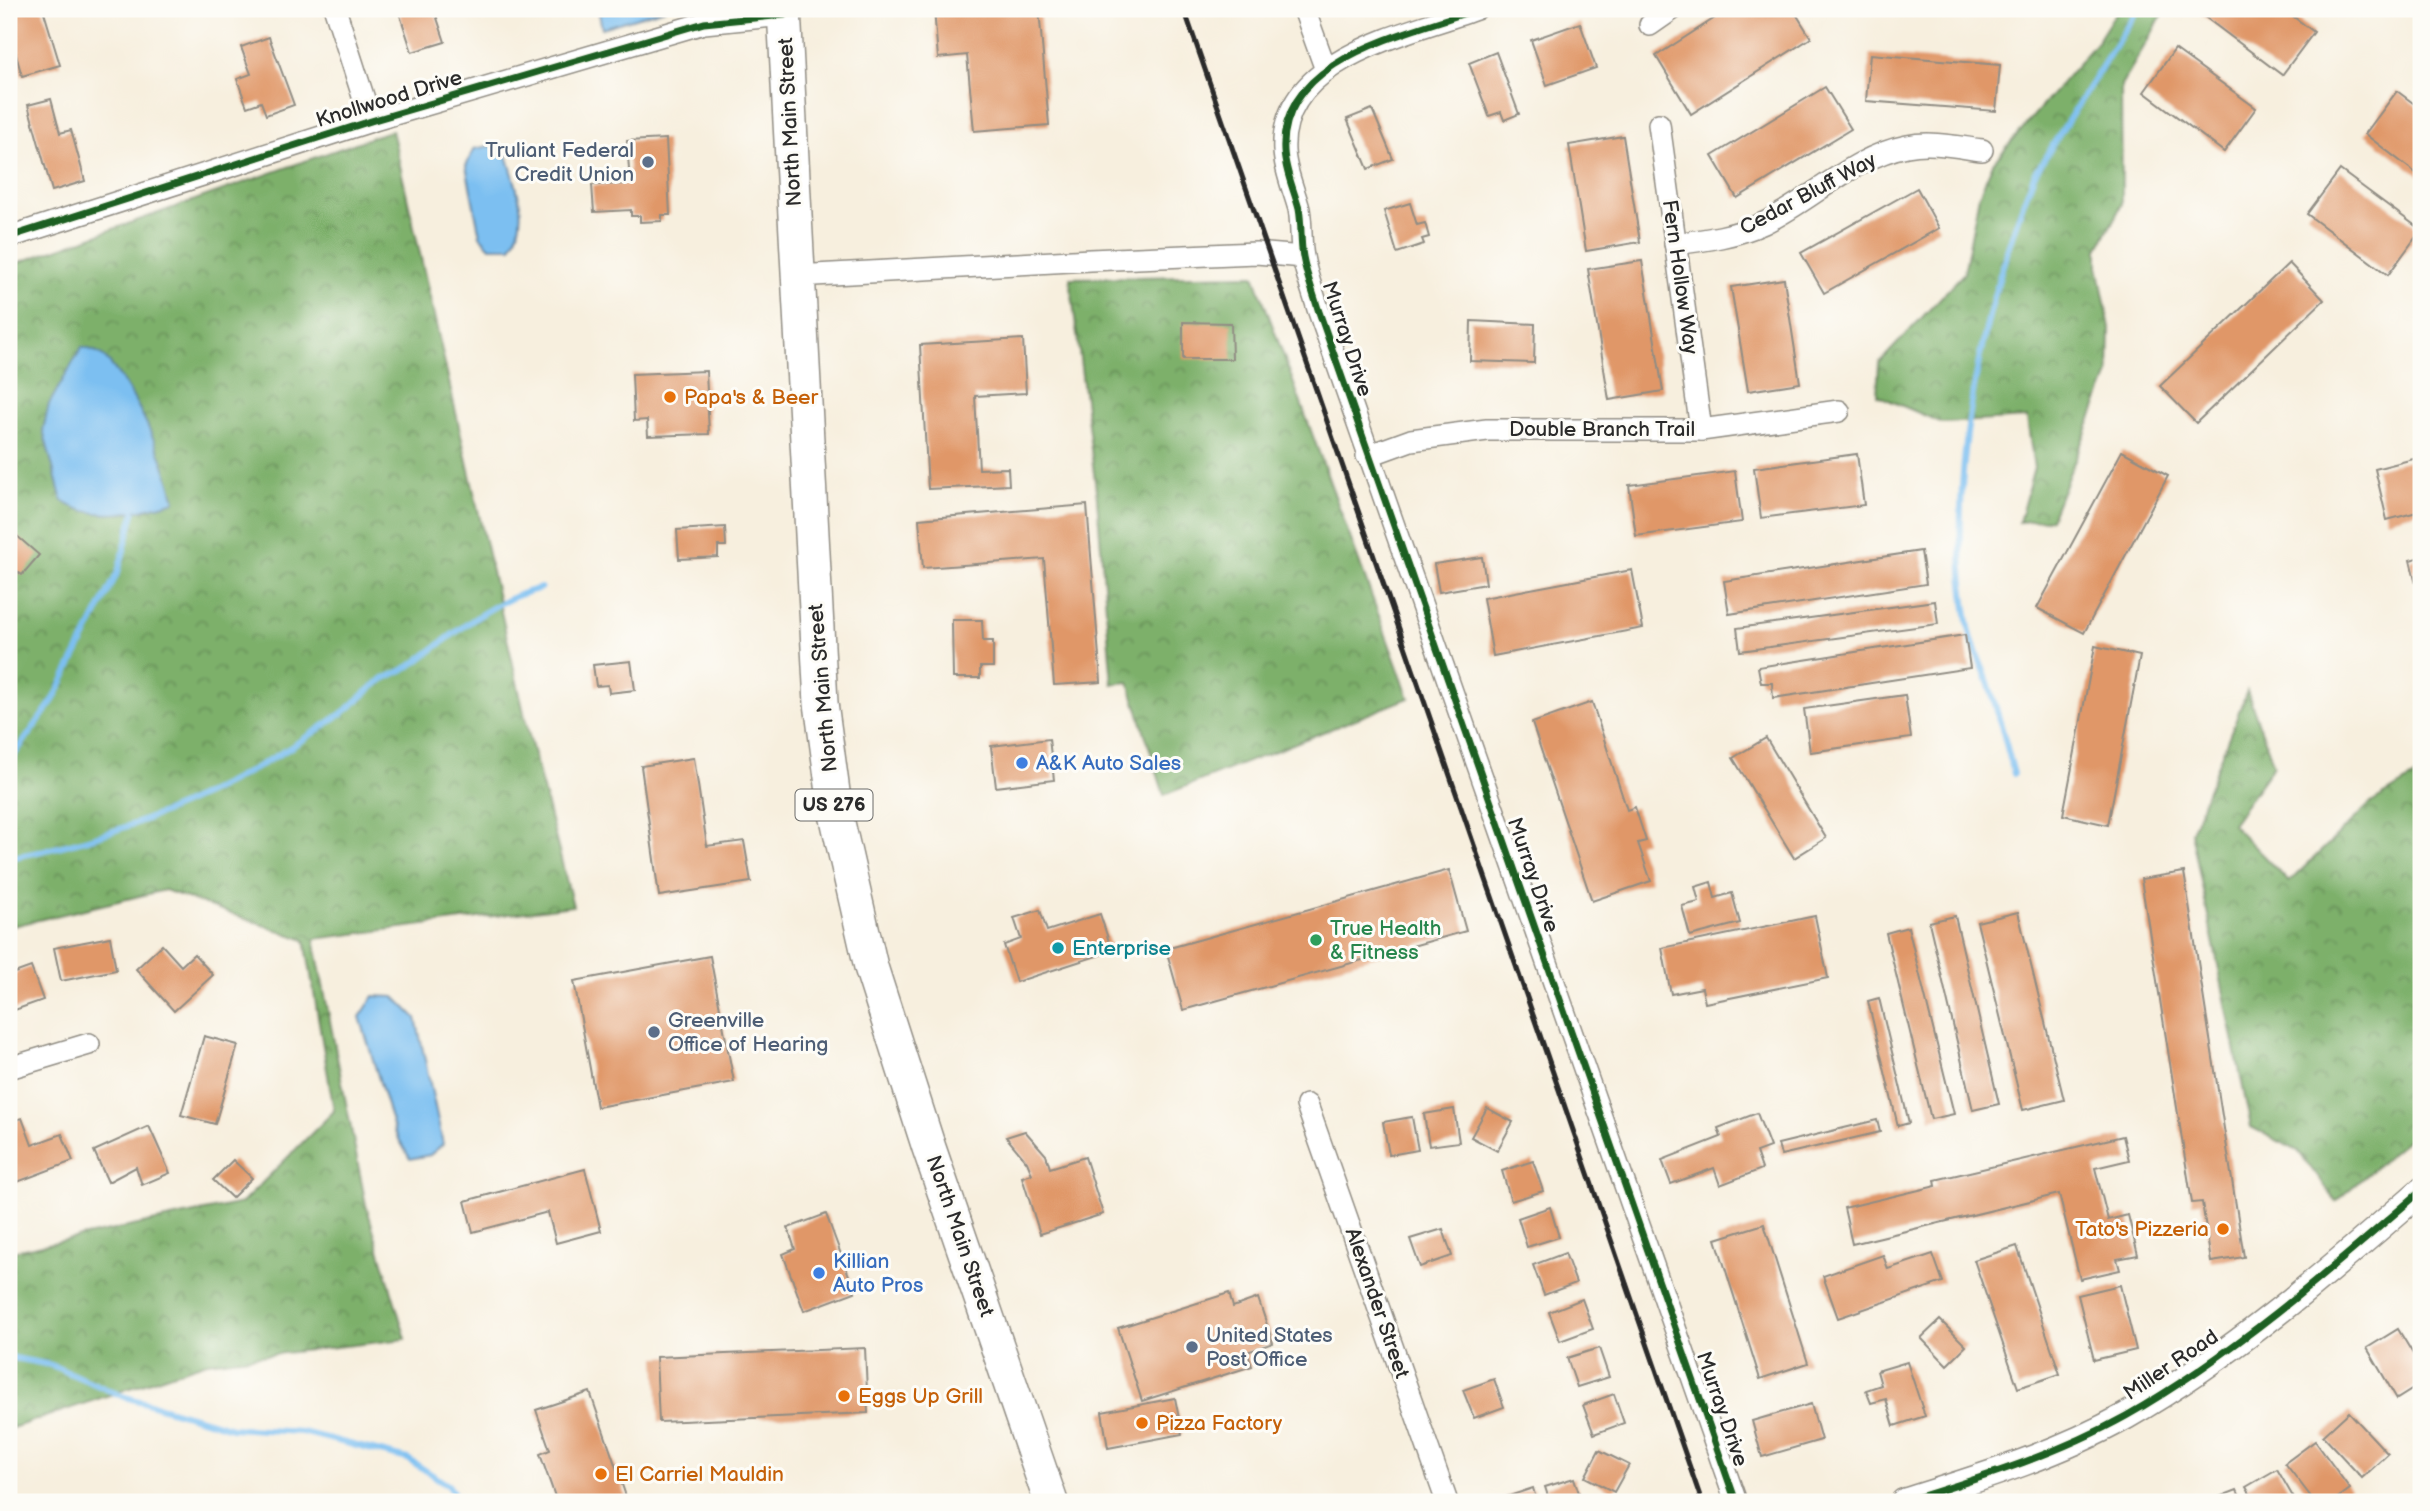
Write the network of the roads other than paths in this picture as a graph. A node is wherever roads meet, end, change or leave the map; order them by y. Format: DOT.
graph roads {
  1 [pos="335,9"];
  2 [pos="1304,9"];
  3 [pos="1476,9"];
  4 [pos="1673,9"];
  5 [pos="784,12"];
  6 [pos="1650,25"];
  7 [pos="1326,70"];
  8 [pos="371,121"];
  9 [pos="1659,124"];
  10 [pos="1982,150"];
  11 [pos="9,237"];
  12 [pos="1675,244"];
  13 [pos="1303,257"];
  14 [pos="796,276"];
  15 [pos="1839,411"];
  16 [pos="1701,430"];
  17 [pos="1367,456"];
  18 [pos="89,1044"];
  19 [pos="9,1068"];
  20 [pos="1307,1105"];
  21 [pos="2421,1191"];
  22 [pos="1051,1502"];
  23 [pos="1447,1502"];
  24 [pos="1736,1502"];
  25 [pos="1904,1502"];
  1 -- 8 [label="street"];
  2 -- 7 [label="street"];
  3 -- 7 [label="street, Murray Drive"];
  4 -- 6 [label="street"];
  5 -- 8 [label="street, Knollwood Drive"];
  5 -- 14 [label="main road, North Main Street / US 276"];
  7 -- 13 [label="street, Murray Drive"];
  8 -- 11 [label="street, Knollwood Drive"];
  9 -- 12 [label="street, Fern Hollow Way"];
  10 -- 12 [label="street, Cedar Bluff Way"];
  12 -- 16 [label="street, Fern Hollow Way"];
  13 -- 14 [label="street"];
  13 -- 17 [label="street, Murray Drive"];
  14 -- 22 [label="main road, North Main Street / US 276"];
  15 -- 16 [label="street, Double Branch Trail"];
  16 -- 17 [label="street, Double Branch Trail"];
  17 -- 24 [label="street, Murray Drive"];
  18 -- 19 [label="street"];
  20 -- 23 [label="street, Alexander Street"];
  21 -- 25 [label="street, Miller Road"];
}
